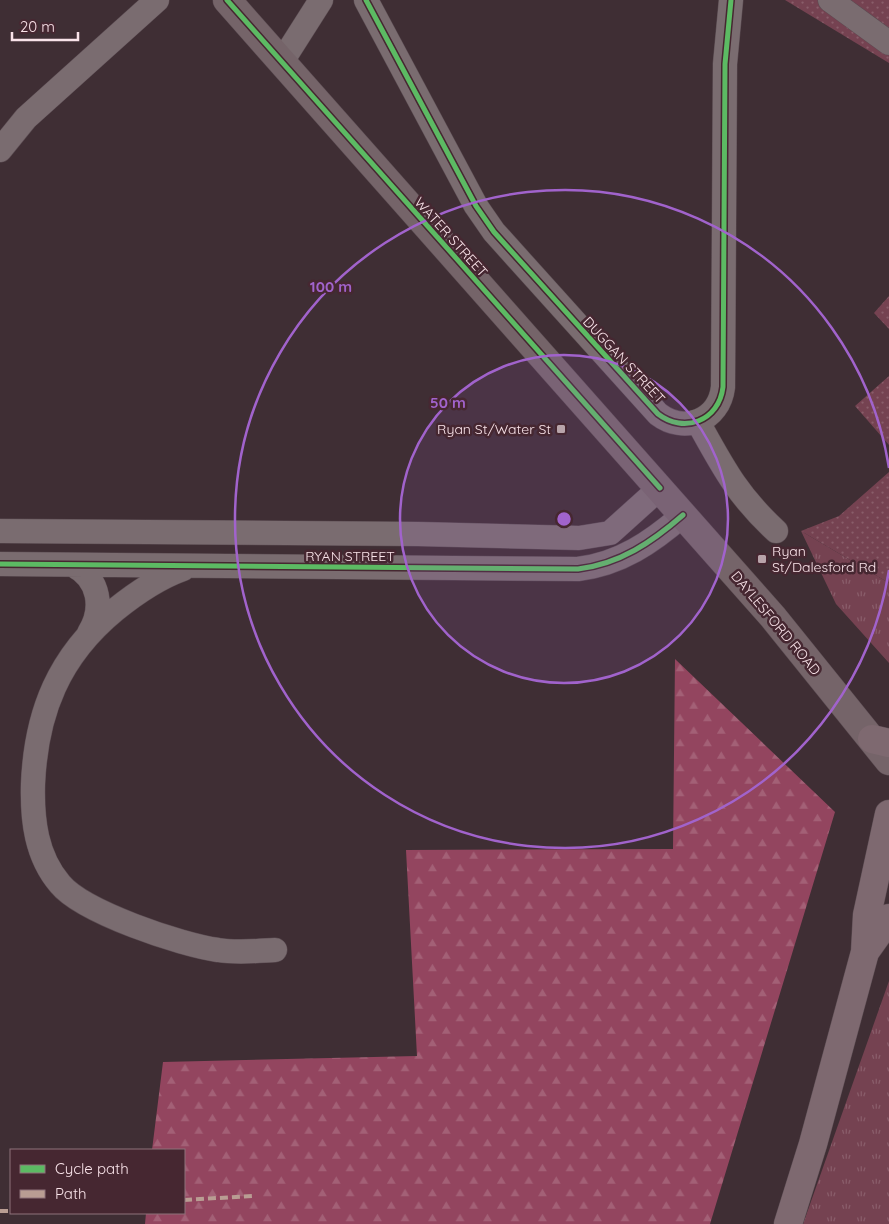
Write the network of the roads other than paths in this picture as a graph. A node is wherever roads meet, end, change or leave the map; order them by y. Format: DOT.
graph roads {
  1 [pos="157,0"];
  2 [pos="226,0"];
  3 [pos="322,0"];
  4 [pos="366,0"];
  5 [pos="731,0"];
  6 [pos="830,0"];
  7 [pos="889,43"];
  8 [pos="281,63"];
  9 [pos="0,150"];
  10 [pos="698,422"];
  11 [pos="660,488"];
  12 [pos="683,514"];
  13 [pos="0,531"];
  14 [pos="776,531"];
  15 [pos="0,564"];
  16 [pos="73,565"];
  17 [pos="200,566"];
  18 [pos="89,633"];
  19 [pos="880,741"];
  20 [pos="889,761"];
  21 [pos="889,814"];
  22 [pos="889,918"];
  23 [pos="275,950"];
  24 [pos="865,952"];
  25 [pos="788,1224"];
  1 -- 9 [label="street"];
  2 -- 8 [label="main road, WATER STREET"];
  3 -- 8 [label="street"];
  4 -- 10 [label="street, DUGGAN STREET"];
  5 -- 10 [label="street"];
  6 -- 7 [label="street"];
  8 -- 11 [label="main road, WATER STREET"];
  10 -- 14 [label="street"];
  11 -- 12 [label="main road, DAYLESFORD ROAD"];
  11 -- 13 [label="street, RYAN STREET"];
  12 -- 17 [label="street, RYAN STREET"];
  12 -- 19 [label="main road, DAYLESFORD ROAD"];
  15 -- 16 [label="street, RYAN STREET"];
  16 -- 17 [label="street, RYAN STREET"];
  16 -- 18 [label="street"];
  17 -- 18 [label="street"];
  18 -- 23 [label="street"];
  19 -- 20 [label="main road, DAYLESFORD ROAD"];
  21 -- 24 [label="highway"];
  22 -- 24 [label="highway"];
  24 -- 25 [label="highway"];
}
